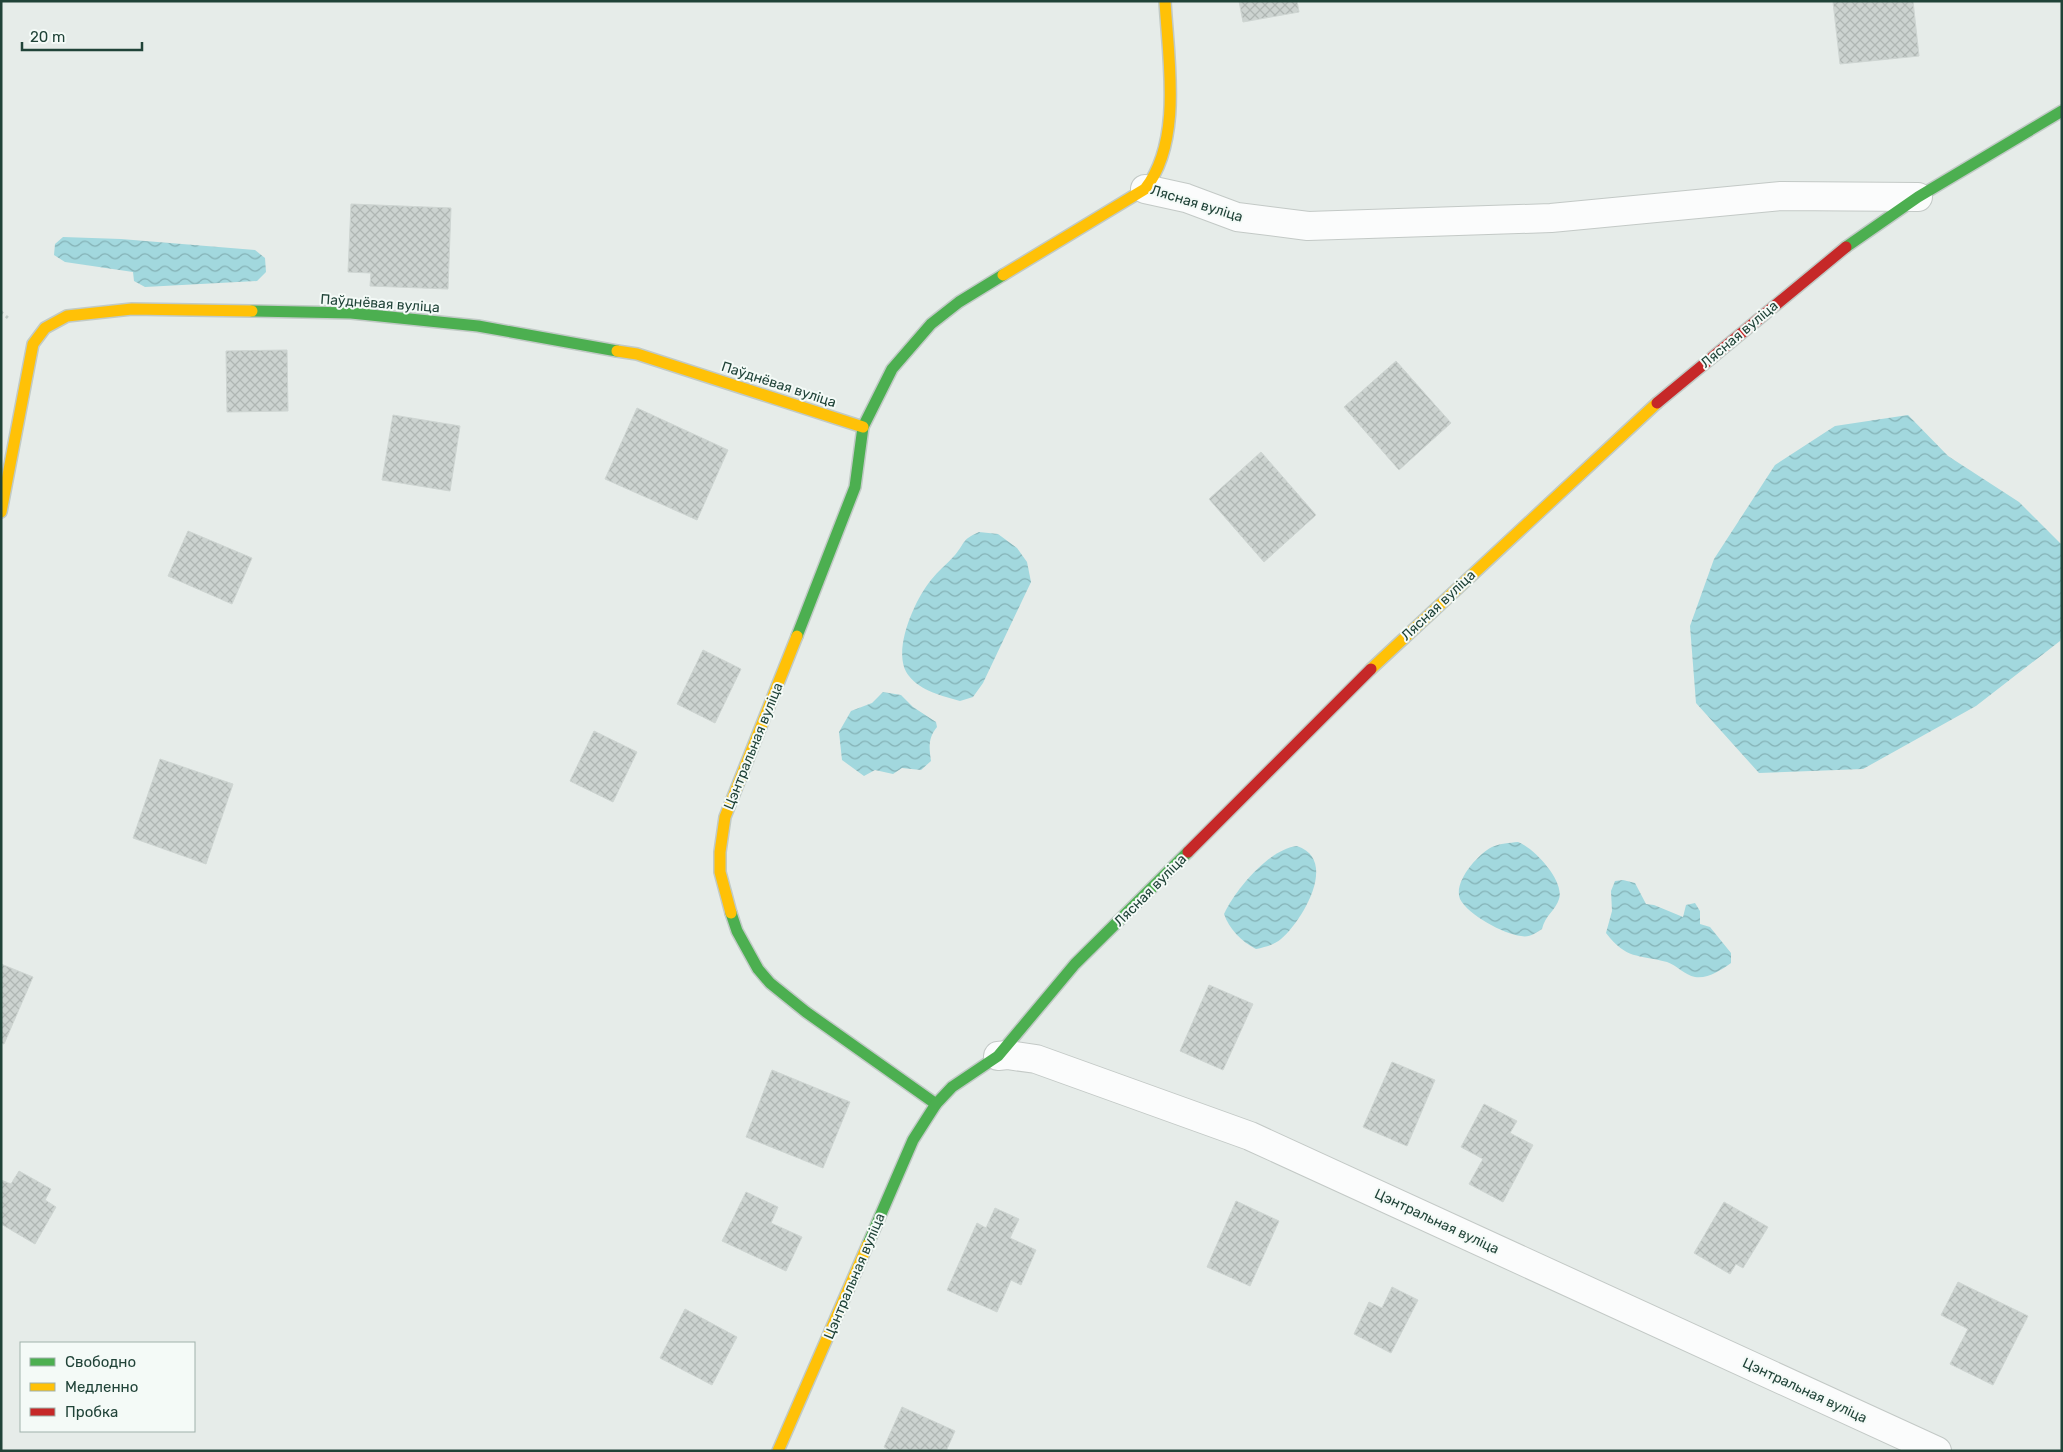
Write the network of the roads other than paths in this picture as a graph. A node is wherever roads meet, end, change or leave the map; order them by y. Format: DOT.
graph roads {
  1 [pos="1165,1"];
  2 [pos="2062,111"];
  3 [pos="1145,189"];
  4 [pos="1918,198"];
  5 [pos="863,426"];
  6 [pos="1,512"];
  7 [pos="998,1056"];
  8 [pos="936,1104"];
  9 [pos="778,1451"];
  10 [pos="1937,1451"];
  1 -- 3 [label="street, Лясная вуліца"];
  2 -- 4 [label="street, Лясная вуліца"];
  3 -- 4 [label="street, Лясная вуліца"];
  3 -- 5 [label="street"];
  4 -- 7 [label="street, Лясная вуліца"];
  5 -- 6 [label="street, Паўднёвая вуліца"];
  5 -- 8 [label="street, Цэнтральная вуліца"];
  7 -- 8 [label="street, Цэнтральная вуліца"];
  7 -- 10 [label="street, Цэнтральная вуліца"];
  8 -- 9 [label="street, Цэнтральная вуліца"];
}
